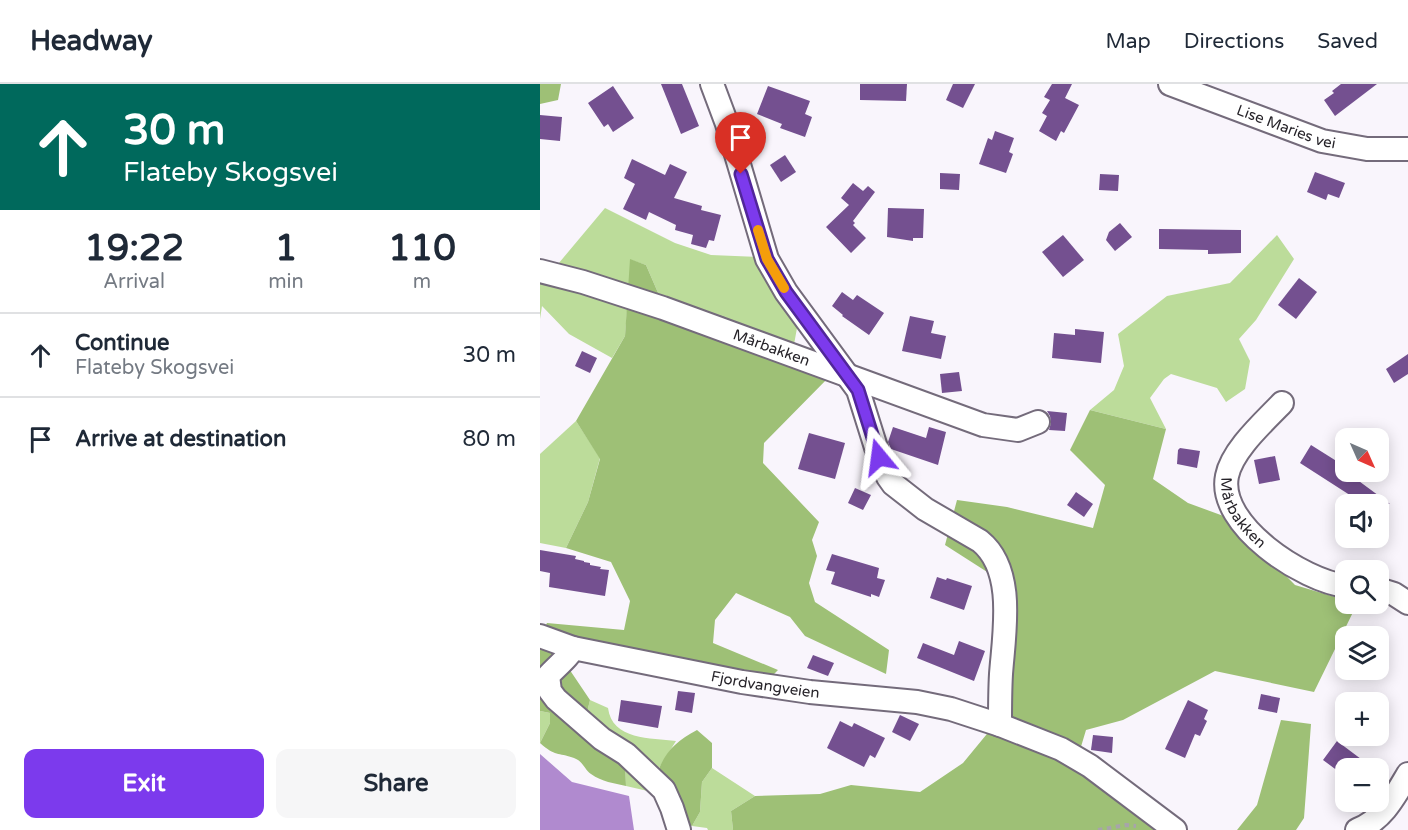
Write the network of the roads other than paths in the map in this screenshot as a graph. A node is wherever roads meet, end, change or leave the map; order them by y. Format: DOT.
graph roads {
  1 [pos="712,84"];
  2 [pos="1170,84"];
  3 [pos="1408,149"];
  4 [pos="540,271"];
  5 [pos="845,375"];
  6 [pos="1282,403"];
  7 [pos="1038,422"];
  8 [pos="1335,583"];
  9 [pos="1389,592"];
  10 [pos="1408,603"];
  11 [pos="540,636"];
  12 [pos="573,648"];
  13 [pos="1000,725"];
  14 [pos="1408,774"];
  15 [pos="679,830"];
  16 [pos="1175,830"];
  17 [pos="1357,830"];
  1 -- 5 [label="street"];
  2 -- 3 [label="street, Lise Maries vei"];
  4 -- 5 [label="street, Mårbakken"];
  5 -- 7 [label="street, Mårbakken"];
  5 -- 13 [label="street"];
  6 -- 8 [label="street, Mårbakken"];
  9 -- 10 [label="street"];
  11 -- 12 [label="street, Fjordvangveien"];
  12 -- 13 [label="street, Fjordvangveien"];
  12 -- 15 [label="street"];
  13 -- 16 [label="street, Fjordvangveien"];
  14 -- 17 [label="street"];
}
